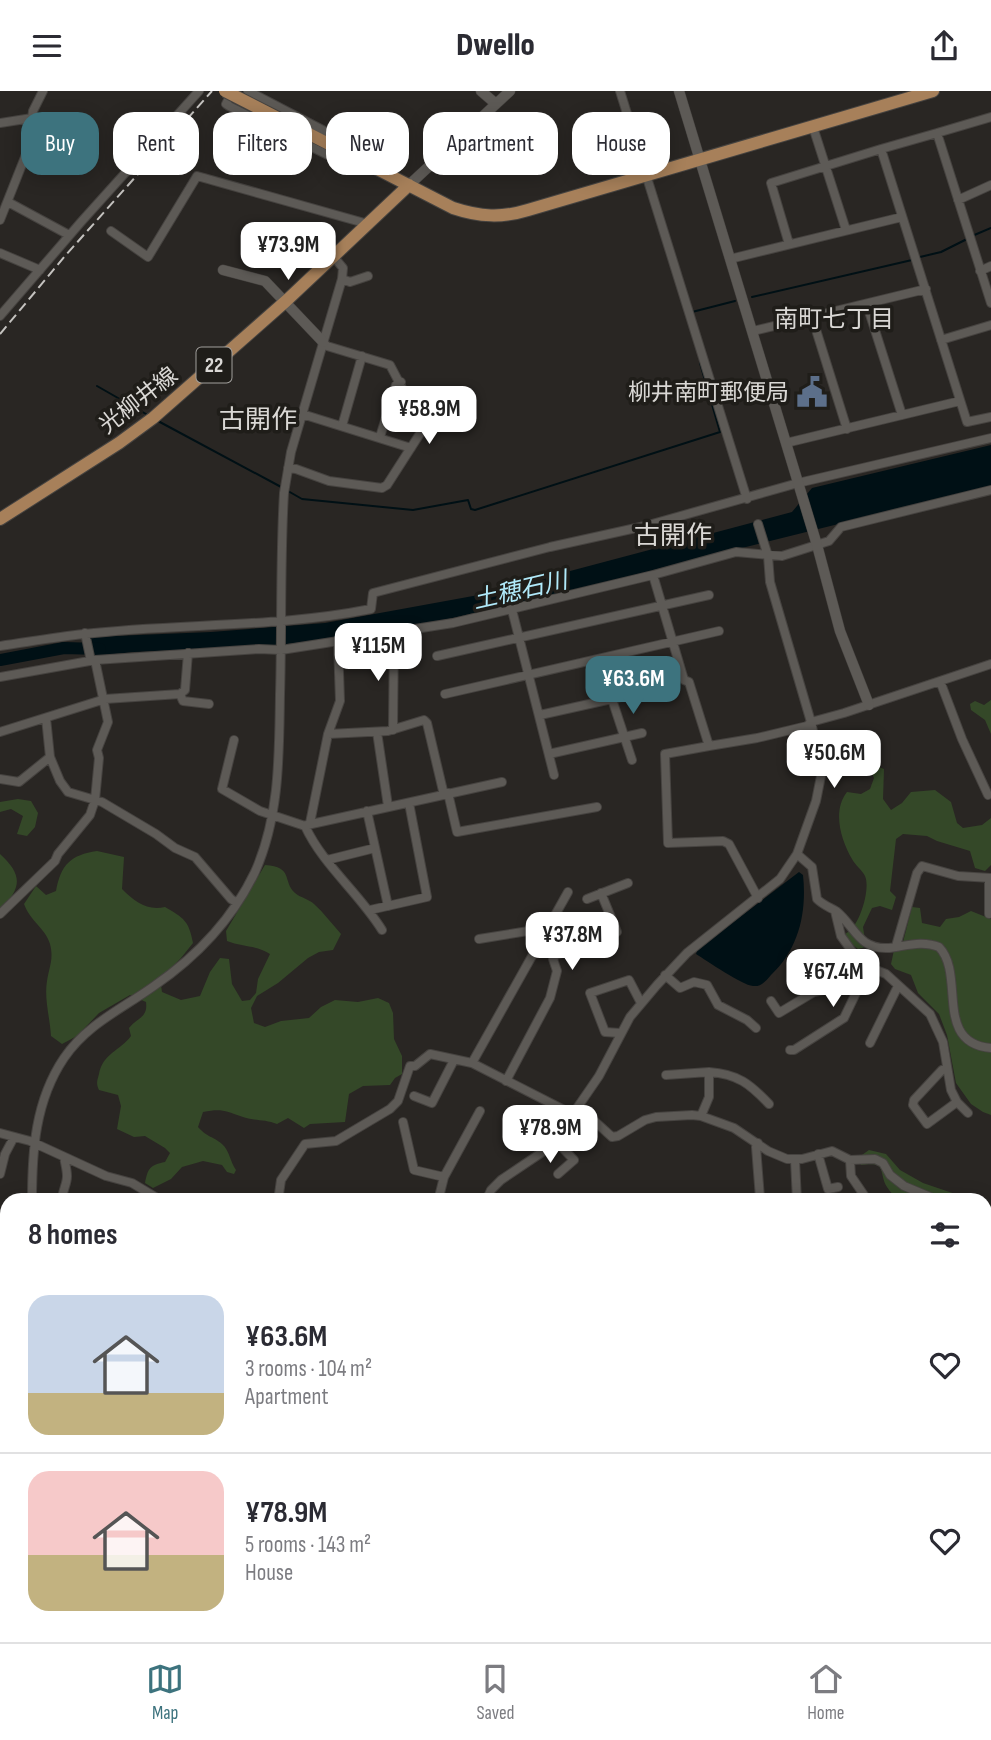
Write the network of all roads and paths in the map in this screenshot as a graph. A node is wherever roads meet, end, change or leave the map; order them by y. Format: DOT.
graph roads {
  1 [pos="43,91"];
  2 [pos="199,91"];
  3 [pos="225,91"];
  4 [pos="233,91"];
  5 [pos="248,91"];
  6 [pos="481,91"];
  7 [pos="510,91"];
  8 [pos="620,91"];
  9 [pos="679,91"];
  10 [pos="933,91"];
  11 [pos="495,104"];
  12 [pos="33,112"];
  13 [pos="991,117"];
  14 [pos="21,120"];
  15 [pos="0,123"];
  16 [pos="813,127"];
  17 [pos="326,132"];
  18 [pos="937,133"];
  19 [pos="326,143"];
  20 [pos="881,149"];
  21 [pos="326,154"];
  22 [pos="700,160"];
  23 [pos="825,166"];
  24 [pos="21,168"];
  25 [pos="389,175"];
  26 [pos="647,176"];
  27 [pos="409,185"];
  28 [pos="991,185"];
  29 [pos="958,200"];
  30 [pos="8,202"];
  31 [pos="902,217"];
  32 [pos="0,220"];
  33 [pos="368,224"];
  34 [pos="846,230"];
  35 [pos="111,231"];
  36 [pos="69,235"];
  37 [pos="789,244"];
  38 [pos="0,253"];
  39 [pos="333,256"];
  40 [pos="730,259"];
  41 [pos="991,265"];
  42 [pos="40,270"];
  43 [pos="223,270"];
  44 [pos="979,271"];
  45 [pos="368,277"];
  46 [pos="342,279"];
  47 [pos="926,289"];
  48 [pos="286,301"];
  49 [pos="991,303"];
  50 [pos="867,305"];
  51 [pos="0,316"];
  52 [pos="812,317"];
  53 [pos="991,325"];
  54 [pos="753,331"];
  55 [pos="941,340"];
  56 [pos="323,342"];
  57 [pos="362,356"];
  58 [pos="401,383"];
  59 [pos="960,401"];
  60 [pos="302,414"];
  61 [pos="902,415"];
  62 [pos="991,417"];
  63 [pos="342,426"];
  64 [pos="847,429"];
  65 [pos="380,437"];
  66 [pos="991,438"];
  67 [pos="786,443"];
  68 [pos="411,448"];
  69 [pos="288,468"];
  70 [pos="798,483"];
  71 [pos="991,490"];
  72 [pos="747,499"];
  73 [pos="0,519"];
  74 [pos="758,523"];
  75 [pos="817,545"];
  76 [pos="768,556"];
  77 [pos="653,575"];
  78 [pos="709,595"];
  79 [pos="662,606"];
  80 [pos="512,610"];
  81 [pos="282,622"];
  82 [pos="719,631"];
  83 [pos="394,633"];
  84 [pos="86,635"];
  85 [pos="519,637"];
  86 [pos="338,643"];
  87 [pos="673,643"];
  88 [pos="0,646"];
  89 [pos="281,649"];
  90 [pos="188,653"];
  91 [pos="437,656"];
  92 [pos="92,660"];
  93 [pos="991,664"];
  94 [pos="529,674"];
  95 [pos="0,677"];
  96 [pos="606,681"];
  97 [pos="940,681"];
  98 [pos="445,694"];
  99 [pos="635,694"];
  100 [pos="180,695"];
  101 [pos="105,699"];
  102 [pos="612,699"];
  103 [pos="209,704"];
  104 [pos="869,705"];
  105 [pos="540,715"];
  106 [pos="46,718"];
  107 [pos="811,722"];
  108 [pos="393,730"];
  109 [pos="0,731"];
  110 [pos="377,732"];
  111 [pos="642,733"];
  112 [pos="328,734"];
  113 [pos="625,737"];
  114 [pos="234,740"];
  115 [pos="709,746"];
  116 [pos="549,754"];
  117 [pos="50,757"];
  118 [pos="632,760"];
  119 [pos="554,775"];
  120 [pos="0,779"];
  121 [pos="502,782"];
  122 [pos="446,794"];
  123 [pos="988,795"];
  124 [pos="95,800"];
  125 [pos="409,803"];
  126 [pos="388,806"];
  127 [pos="597,807"];
  128 [pos="367,811"];
  129 [pos="272,816"];
  130 [pos="307,825"];
  131 [pos="375,848"];
  132 [pos="797,853"];
  133 [pos="327,860"];
  134 [pos="990,878"];
  135 [pos="628,883"];
  136 [pos="568,892"];
  137 [pos="601,893"];
  138 [pos="587,898"];
  139 [pos="758,898"];
  140 [pos="237,903"];
  141 [pos="388,906"];
  142 [pos="370,910"];
  143 [pos="835,911"];
  144 [pos="0,914"];
  145 [pos="989,914"];
  146 [pos="547,928"];
  147 [pos="382,930"];
  148 [pos="479,939"];
  149 [pos="896,946"];
  150 [pos="853,956"];
  151 [pos="868,968"];
  152 [pos="665,975"];
  153 [pos="898,986"];
  154 [pos="771,1001"];
  155 [pos="641,1003"];
  156 [pos="756,1028"];
  157 [pos="620,1033"];
  158 [pos="870,1043"];
  159 [pos="991,1048"];
  160 [pos="790,1049"];
  161 [pos="454,1060"];
  162 [pos="472,1063"];
  163 [pos="947,1068"];
  164 [pos="709,1072"];
  165 [pos="666,1075"];
  166 [pos="506,1081"];
  167 [pos="414,1096"];
  168 [pos="957,1102"];
  169 [pos="769,1104"];
  170 [pos="480,1111"];
  171 [pos="577,1111"];
  172 [pos="968,1113"];
  173 [pos="701,1116"];
  174 [pos="403,1122"];
  175 [pos="0,1133"];
  176 [pos="14,1137"];
  177 [pos="555,1140"];
  178 [pos="34,1143"];
  179 [pos="758,1143"];
  180 [pos="818,1154"];
  181 [pos="64,1157"];
  182 [pos="794,1160"];
  183 [pos="850,1160"];
  184 [pos="0,1174"];
  185 [pos="558,1174"];
  186 [pos="444,1177"];
  187 [pos="838,1187"];
  188 [pos="32,1193"];
  189 [pos="62,1193"];
  190 [pos="149,1193"];
  191 [pos="279,1193"];
  192 [pos="440,1193"];
  193 [pos="490,1193"];
  194 [pos="760,1193"];
  195 [pos="796,1193"];
  196 [pos="863,1193"];
  197 [pos="921,1193"];
  1 -- 12 [label="street"];
  2 -- 36 [label="street"];
  3 -- 19 [label="main road, bridge"];
  4 -- 21 [label="street"];
  5 -- 17 [label="street"];
  6 -- 11 [label="street"];
  7 -- 11 [label="street"];
  8 -- 26 [label="street"];
  9 -- 22 [label="street"];
  10 -- 16 [label="main road"];
  11 -- 27 [label="street"];
  13 -- 18 [label="street"];
  14 -- 15 [label="street"];
  16 -- 22 [label="main road"];
  16 -- 23 [label="street"];
  18 -- 20 [label="street"];
  18 -- 29 [label="street"];
  20 -- 23 [label="street"];
  20 -- 31 [label="street"];
  22 -- 26 [label="main road"];
  22 -- 40 [label="street"];
  23 -- 34 [label="street"];
  23 -- 37 [label="street"];
  24 -- 30 [label="street"];
  25 -- 27 [label="main road"];
  26 -- 27 [label="main road"];
  26 -- 72 [label="street"];
  27 -- 33 [label="main road, 光柳井線 / 22"];
  28 -- 29 [label="street"];
  29 -- 44 [label="street"];
  30 -- 32 [label="street"];
  30 -- 36 [label="street"];
  31 -- 34 [label="street"];
  31 -- 47 [label="street"];
  33 -- 35 [label="street"];
  33 -- 39 [label="main road, 光柳井線 / 22"];
  34 -- 37 [label="street"];
  36 -- 42 [label="street"];
  37 -- 40 [label="street"];
  38 -- 42 [label="street"];
  39 -- 46 [label="street"];
  39 -- 48 [label="main road, 光柳井線 / 22"];
  40 -- 54 [label="street"];
  41 -- 44 [label="street"];
  42 -- 51 [label="street"];
  43 -- 48 [label="street"];
  44 -- 49 [label="street"];
  45 -- 46 [label="street"];
  46 -- 56 [label="street"];
  47 -- 50 [label="street"];
  47 -- 55 [label="street"];
  48 -- 56 [label="street"];
  48 -- 73 [label="main road, 光柳井線 / 22"];
  50 -- 52 [label="street"];
  50 -- 61 [label="street"];
  52 -- 54 [label="street"];
  52 -- 64 [label="street"];
  53 -- 55 [label="street"];
  54 -- 67 [label="street"];
  55 -- 59 [label="street"];
  56 -- 57 [label="street"];
  56 -- 60 [label="street"];
  57 -- 58 [label="street"];
  57 -- 63 [label="street"];
  58 -- 65 [label="street"];
  58 -- 68 [label="street"];
  59 -- 61 [label="street"];
  59 -- 62 [label="street"];
  60 -- 63 [label="street"];
  60 -- 69 [label="street"];
  61 -- 64 [label="street"];
  63 -- 65 [label="street"];
  64 -- 67 [label="street"];
  65 -- 68 [label="street"];
  66 -- 70 [label="street"];
  67 -- 70 [label="street"];
  68 -- 69 [label="street"];
  69 -- 81 [label="street"];
  70 -- 72 [label="street"];
  70 -- 75 [label="street"];
  71 -- 75 [label="street"];
  72 -- 81 [label="street"];
  74 -- 76 [label="street"];
  75 -- 76 [label="street"];
  75 -- 104 [label="street"];
  76 -- 77 [label="street"];
  76 -- 107 [label="street"];
  77 -- 79 [label="street"];
  77 -- 80 [label="street"];
  78 -- 79 [label="street"];
  79 -- 85 [label="street"];
  79 -- 87 [label="street"];
  80 -- 83 [label="street"];
  80 -- 85 [label="street"];
  81 -- 84 [label="street"];
  81 -- 89 [label="street"];
  82 -- 87 [label="street"];
  83 -- 86 [label="street"];
  83 -- 108 [label="street"];
  84 -- 88 [label="street"];
  84 -- 92 [label="street"];
  85 -- 91 [label="street"];
  85 -- 94 [label="street"];
  86 -- 89 [label="street"];
  86 -- 112 [label="street"];
  87 -- 94 [label="street"];
  87 -- 115 [label="street"];
  89 -- 90 [label="street"];
  89 -- 129 [label="street"];
  90 -- 92 [label="street"];
  90 -- 100 [label="street"];
  92 -- 95 [label="street"];
  92 -- 101 [label="street"];
  93 -- 97 [label="street"];
  94 -- 98 [label="street"];
  94 -- 105 [label="street"];
  96 -- 102 [label="street"];
  97 -- 104 [label="street"];
  97 -- 123 [label="street"];
  99 -- 102 [label="street"];
  100 -- 101 [label="street"];
  100 -- 103 [label="street"];
  101 -- 106 [label="street"];
  101 -- 124 [label="street"];
  102 -- 105 [label="street"];
  102 -- 113 [label="street"];
  104 -- 107 [label="street"];
  105 -- 116 [label="street"];
  106 -- 109 [label="street"];
  106 -- 117 [label="street"];
  107 -- 115 [label="street"];
  107 -- 132 [label="street"];
  108 -- 110 [label="street"];
  108 -- 122 [label="street"];
  110 -- 112 [label="street"];
  110 -- 126 [label="street"];
  111 -- 113 [label="street"];
  112 -- 130 [label="street"];
  113 -- 116 [label="street"];
  113 -- 118 [label="street"];
  114 -- 129 [label="street"];
  115 -- 139 [label="street"];
  116 -- 119 [label="street"];
  117 -- 120 [label="street"];
  117 -- 124 [label="street"];
  121 -- 122 [label="street"];
  122 -- 125 [label="street"];
  122 -- 127 [label="street"];
  124 -- 140 [label="street"];
  124 -- 144 [label="street"];
  125 -- 126 [label="street"];
  125 -- 141 [label="street"];
  126 -- 128 [label="street"];
  128 -- 130 [label="street"];
  128 -- 131 [label="street"];
  129 -- 130 [label="street"];
  129 -- 140 [label="street"];
  130 -- 133 [label="street"];
  131 -- 133 [label="street"];
  131 -- 141 [label="street"];
  132 -- 139 [label="street"];
  132 -- 143 [label="street"];
  133 -- 142 [label="street"];
  134 -- 145 [label="street"];
  134 -- 149 [label="street"];
  135 -- 137 [label="street"];
  136 -- 146 [label="street"];
  137 -- 138 [label="street"];
  137 -- 166 [label="street"];
  139 -- 152 [label="street"];
  140 -- 178 [label="street"];
  141 -- 142 [label="street"];
  142 -- 147 [label="street"];
  143 -- 149 [label="street"];
  143 -- 150 [label="street"];
  146 -- 148 [label="street"];
  146 -- 162 [label="street"];
  149 -- 159 [label="street"];
  150 -- 151 [label="street"];
  150 -- 154 [label="street"];
  151 -- 153 [label="street"];
  151 -- 160 [label="street"];
  152 -- 155 [label="street"];
  152 -- 156 [label="street"];
  153 -- 158 [label="street"];
  153 -- 163 [label="street"];
  155 -- 157 [label="street"];
  155 -- 157 [label="street"];
  157 -- 171 [label="street"];
  161 -- 162 [label="street"];
  161 -- 167 [label="street"];
  161 -- 191 [label="street"];
  162 -- 166 [label="street"];
  163 -- 168 [label="street"];
  163 -- 168 [label="street"];
  164 -- 165 [label="street"];
  164 -- 169 [label="street"];
  164 -- 173 [label="street"];
  166 -- 171 [label="street"];
  168 -- 172 [label="street"];
  170 -- 186 [label="street"];
  171 -- 173 [label="street"];
  171 -- 177 [label="street"];
  173 -- 179 [label="street"];
  174 -- 186 [label="street"];
  175 -- 176 [label="street"];
  176 -- 178 [label="street"];
  176 -- 184 [label="street"];
  177 -- 185 [label="street"];
  177 -- 193 [label="street"];
  178 -- 181 [label="street"];
  178 -- 188 [label="street"];
  179 -- 182 [label="street"];
  179 -- 194 [label="street"];
  180 -- 182 [label="street"];
  180 -- 183 [label="street"];
  180 -- 187 [label="street"];
  181 -- 189 [label="street"];
  181 -- 190 [label="street"];
  182 -- 195 [label="street"];
  183 -- 196 [label="street"];
  183 -- 197 [label="street"];
  186 -- 192 [label="street"];
}
